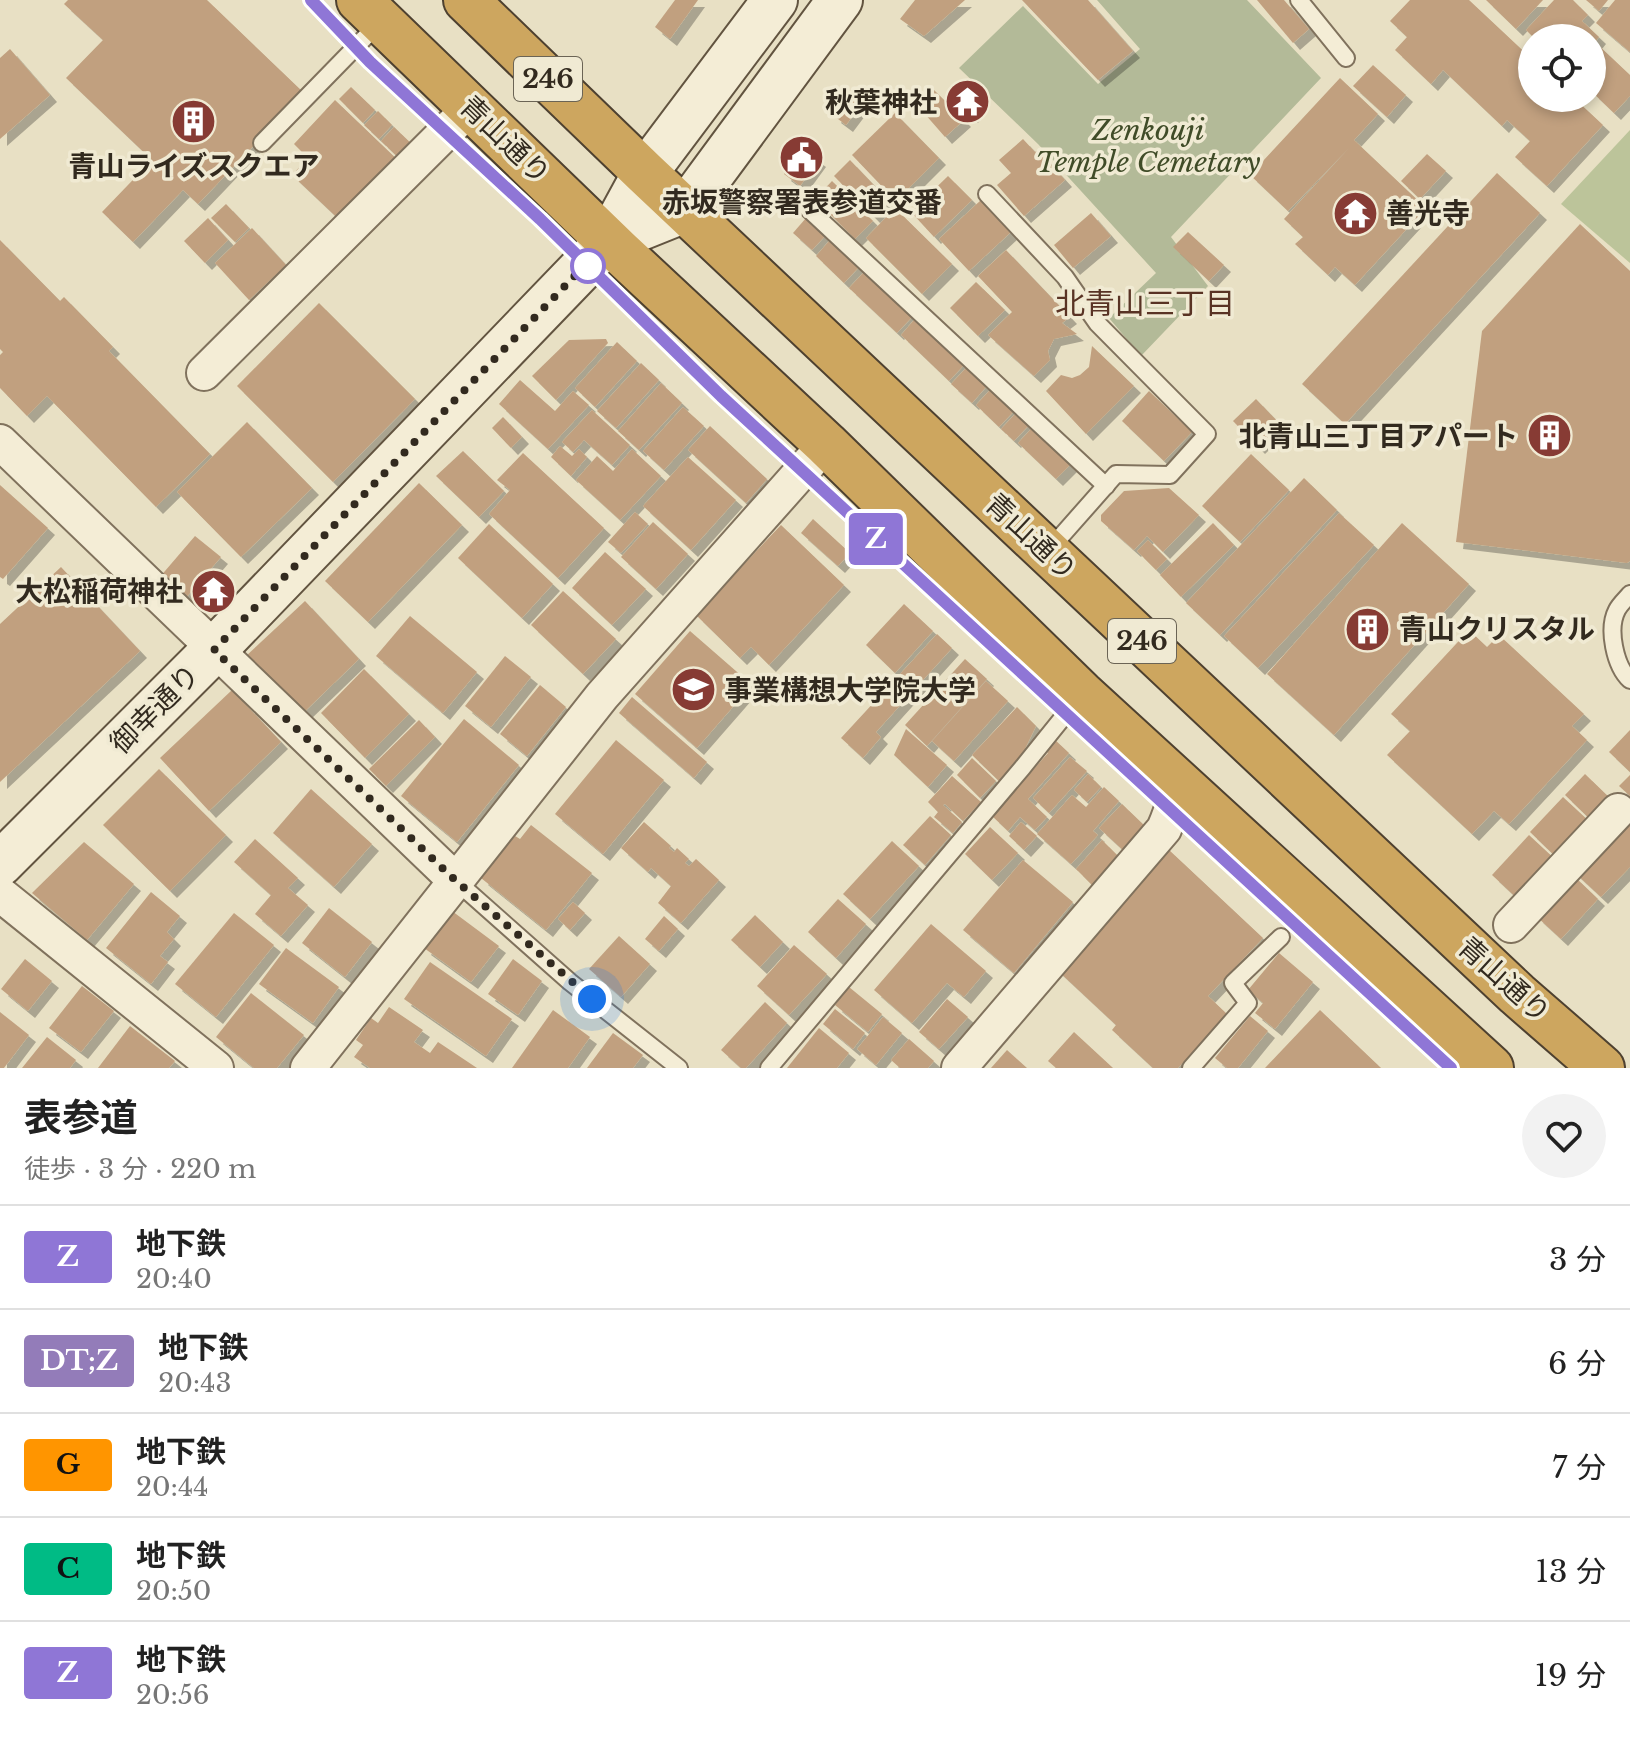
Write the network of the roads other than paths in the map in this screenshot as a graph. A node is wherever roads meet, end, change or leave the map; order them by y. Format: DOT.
graph roads {
  1 [pos="466,0"];
  2 [pos="775,0"];
  3 [pos="840,0"];
  4 [pos="1299,0"];
  5 [pos="370,10"];
  6 [pos="1346,58"];
  7 [pos="471,107"];
  8 [pos="262,143"];
  9 [pos="645,173"];
  10 [pos="987,194"];
  11 [pos="802,203"];
  12 [pos="685,210"];
  13 [pos="608,241"];
  14 [pos="204,373"];
  15 [pos="0,442"];
  16 [pos="826,444"];
  17 [pos="1106,486"];
  18 [pos="1047,551"];
  19 [pos="1630,594"];
  20 [pos="1630,640"];
  21 [pos="214,650"];
  22 [pos="1626,676"];
  23 [pos="1082,694"];
  24 [pos="1170,773"];
  25 [pos="1618,811"];
  26 [pos="0,864"];
  27 [pos="455,880"];
  28 [pos="0,894"];
  29 [pos="1511,925"];
  30 [pos="1281,937"];
  31 [pos="1594,1060"];
  32 [pos="216,1068"];
  33 [pos="308,1068"];
  34 [pos="679,1068"];
  35 [pos="769,1068"];
  36 [pos="959,1068"];
  37 [pos="1191,1068"];
  38 [pos="1491,1068"];
  39 [pos="1545,1068"];
  1 -- 9 [label="highway, 青山通り / 246"];
  2 -- 9 [label="main road"];
  3 -- 12 [label="main road"];
  4 -- 6 [label="lane"];
  5 -- 7 [label="highway, 青山通り / 246"];
  5 -- 8 [label="lane"];
  7 -- 13 [label="highway, 青山通り / 246"];
  7 -- 14 [label="street"];
  9 -- 12 [label="highway, 青山通り / 246"];
  9 -- 13 [label="main road"];
  10 -- 17 [label="lane"];
  11 -- 17 [label="lane"];
  12 -- 13 [label="main road"];
  12 -- 18 [label="highway, 青山通り / 246"];
  13 -- 16 [label="highway, 青山通り / 246"];
  13 -- 21 [label="main road, 御幸通り"];
  15 -- 21 [label="street"];
  16 -- 23 [label="highway, 青山通り / 246"];
  16 -- 27 [label="street"];
  17 -- 18 [label="lane"];
  18 -- 31 [label="highway, 青山通り / 246"];
  19 -- 22 [label="lane"];
  20 -- 22 [label="lane"];
  21 -- 26 [label="main road, 御幸通り"];
  21 -- 27 [label="street"];
  23 -- 24 [label="highway, 青山通り / 246"];
  23 -- 35 [label="lane"];
  24 -- 36 [label="street"];
  24 -- 38 [label="highway, 青山通り / 246"];
  25 -- 29 [label="street"];
  27 -- 33 [label="street"];
  27 -- 34 [label="lane"];
  28 -- 32 [label="street"];
  30 -- 37 [label="lane"];
  31 -- 39 [label="highway"];
}
